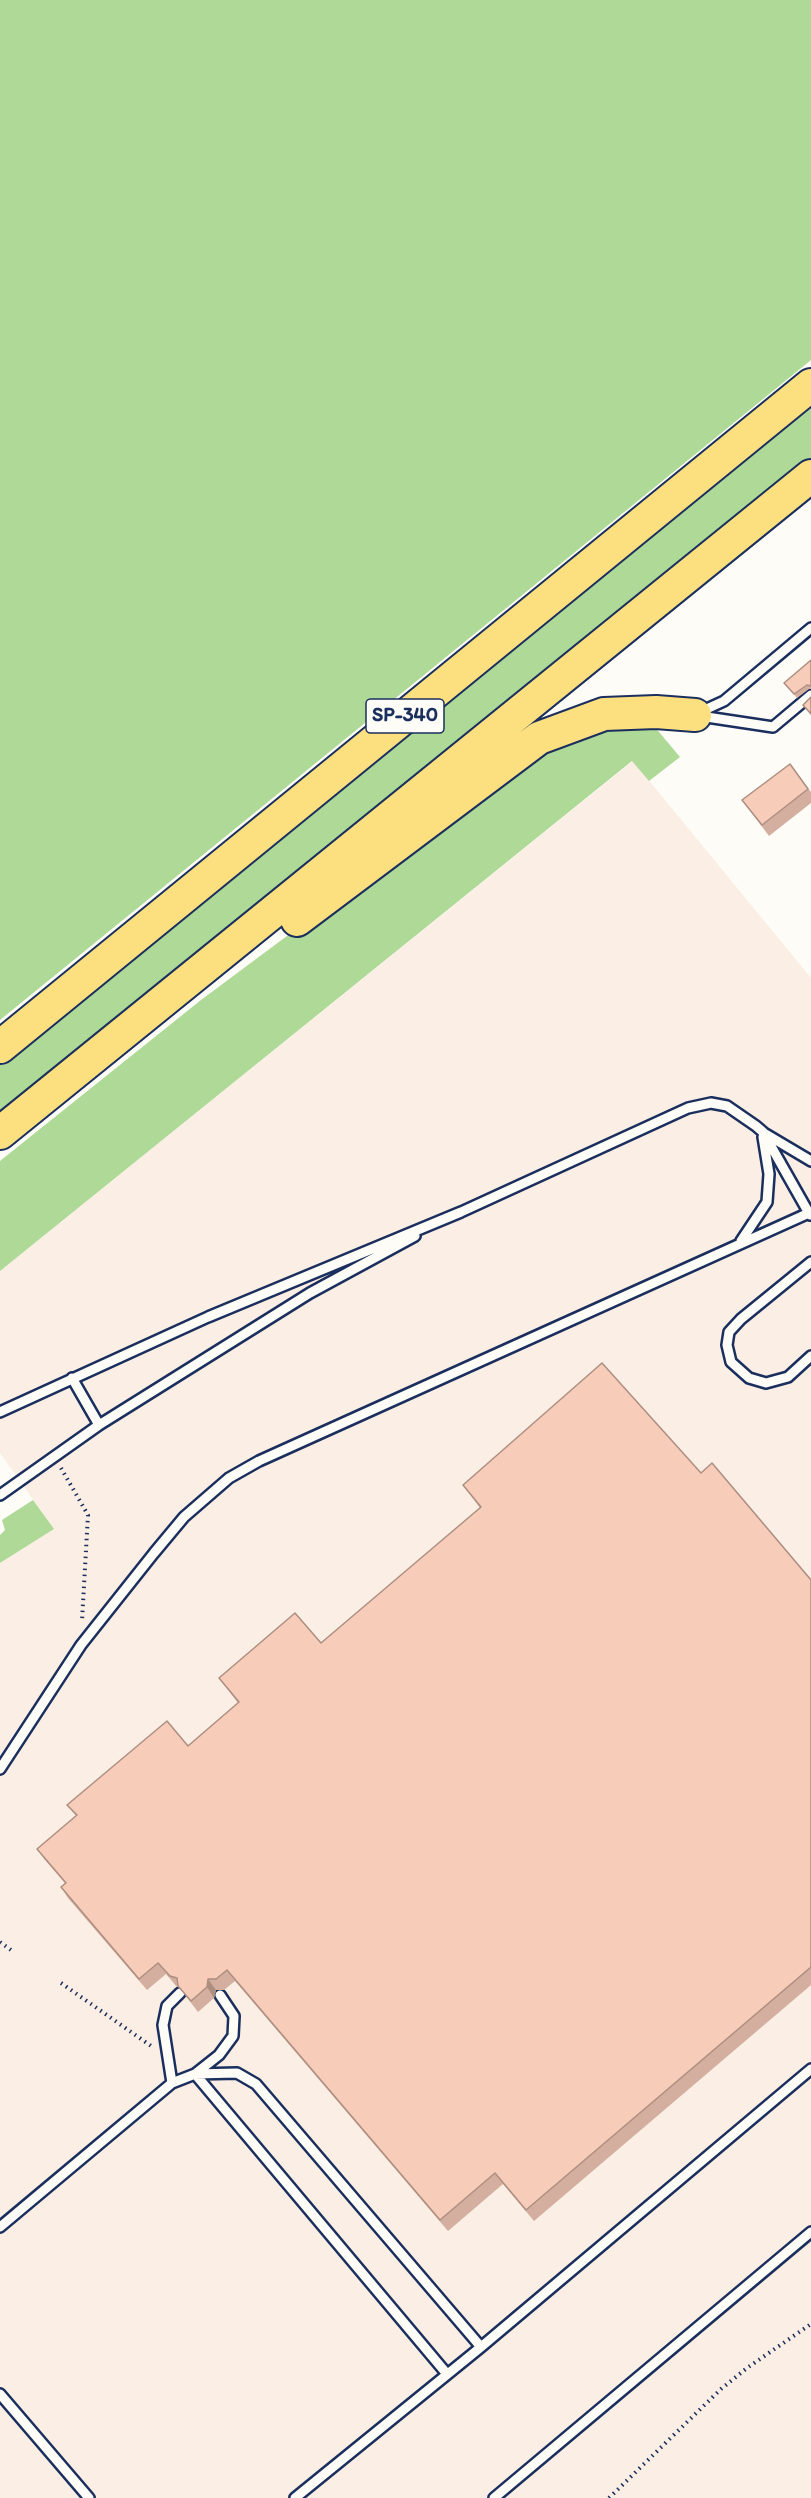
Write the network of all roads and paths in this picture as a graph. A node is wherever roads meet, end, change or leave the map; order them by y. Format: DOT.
graph roads {
  1 [pos="811,385"];
  2 [pos="811,476"];
  3 [pos="811,628"];
  4 [pos="811,695"];
  5 [pos="695,715"];
  6 [pos="0,1047"];
  7 [pos="763,1132"];
  8 [pos="0,1133"];
  9 [pos="0,1151"];
  10 [pos="811,1161"];
  11 [pos="461,1212"];
  12 [pos="810,1214"];
  13 [pos="740,1242"];
  14 [pos="811,1262"];
  15 [pos="811,1356"];
  16 [pos="72,1378"];
  17 [pos="0,1412"];
  18 [pos="99,1425"];
  19 [pos="55,1457"];
  20 [pos="0,1495"];
  21 [pos="81,1646"];
  22 [pos="0,1769"];
  23 [pos="0,1942"];
  24 [pos="11,1950"];
  25 [pos="61,1983"];
  26 [pos="180,1993"];
  27 [pos="220,1995"];
  28 [pos="167,2056"];
  29 [pos="811,2069"];
  30 [pos="195,2074"];
  31 [pos="172,2083"];
  32 [pos="0,2227"];
  33 [pos="811,2232"];
  34 [pos="811,2324"];
  35 [pos="481,2348"];
  36 [pos="447,2374"];
  37 [pos="0,2394"];
  38 [pos="89,2498"];
  39 [pos="295,2498"];
  40 [pos="494,2498"];
  41 [pos="609,2498"];
  1 -- 6 [label="highway, SP-340"];
  2 -- 8 [label="highway"];
  3 -- 5 [label="lane"];
  4 -- 5 [label="lane"];
  5 -- 9 [label="highway"];
  7 -- 10 [label="lane"];
  7 -- 11 [label="lane"];
  7 -- 12 [label="lane"];
  7 -- 13 [label="lane"];
  11 -- 16 [label="lane"];
  11 -- 18 [label="lane"];
  12 -- 13 [label="lane"];
  13 -- 21 [label="lane"];
  14 -- 15 [label="lane"];
  16 -- 17 [label="lane"];
  16 -- 18 [label="lane"];
  18 -- 19 [label="lane"];
  19 -- 20 [label="lane"];
  19 -- 21 [label="path"];
  21 -- 22 [label="lane"];
  23 -- 24 [label="path"];
  25 -- 28 [label="path"];
  26 -- 28 [label="lane"];
  27 -- 30 [label="lane"];
  28 -- 31 [label="lane"];
  29 -- 35 [label="lane"];
  30 -- 31 [label="lane"];
  30 -- 35 [label="lane"];
  30 -- 36 [label="lane"];
  31 -- 32 [label="lane"];
  33 -- 40 [label="lane"];
  34 -- 41 [label="path"];
  35 -- 36 [label="lane"];
  36 -- 39 [label="lane"];
  37 -- 38 [label="lane"];
}
